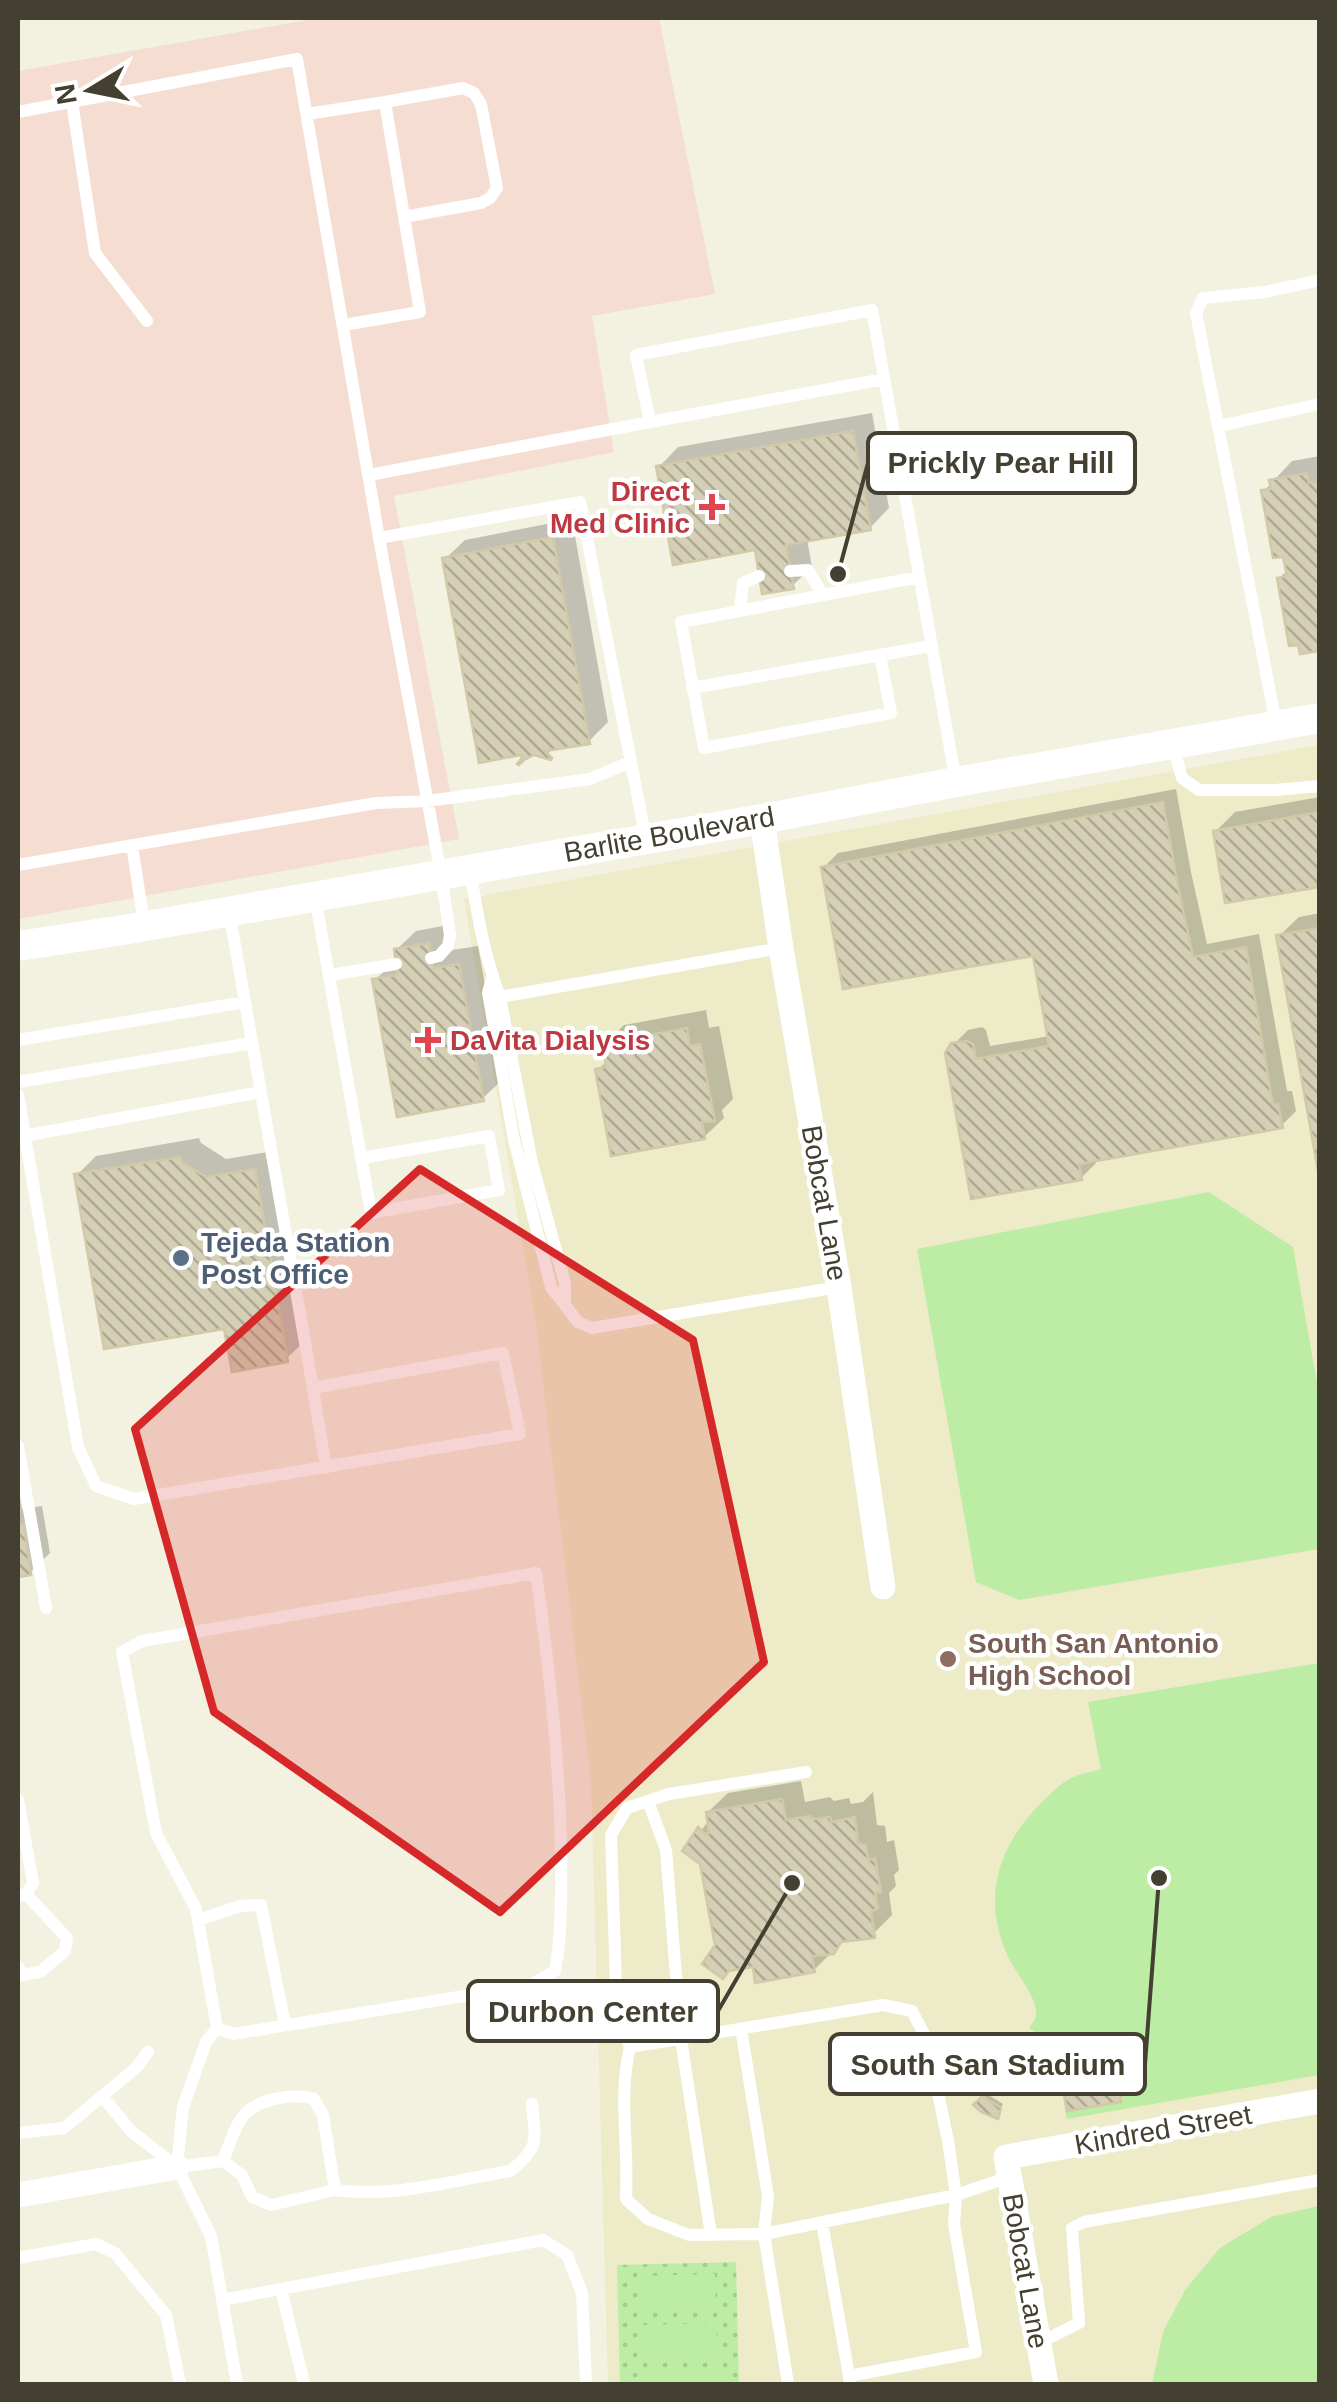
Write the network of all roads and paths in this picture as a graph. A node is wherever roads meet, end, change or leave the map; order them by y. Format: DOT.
graph roads {
  1 [pos="72,102"];
  2 [pos="385,102"];
  3 [pos="18,112"];
  4 [pos="307,114"];
  5 [pos="404,217"];
  6 [pos="1320,280"];
  7 [pos="147,321"];
  8 [pos="344,326"];
  9 [pos="884,379"];
  10 [pos="1320,404"];
  11 [pos="650,422"];
  12 [pos="1219,426"];
  13 [pos="369,475"];
  14 [pos="379,538"];
  15 [pos="790,571"];
  16 [pos="759,576"];
  17 [pos="919,577"];
  18 [pos="823,595"];
  19 [pos="740,611"];
  20 [pos="932,646"];
  21 [pos="880,655"];
  22 [pos="692,688"];
  23 [pos="1320,718"];
  24 [pos="1276,726"];
  25 [pos="1172,744"];
  26 [pos="630,762"];
  27 [pos="956,782"];
  28 [pos="1320,786"];
  29 [pos="427,801"];
  30 [pos="762,819"];
  31 [pos="646,839"];
  32 [pos="132,845"];
  33 [pos="18,865"];
  34 [pos="455,871"];
  35 [pos="315,897"];
  36 [pos="229,911"];
  37 [pos="144,926"];
  38 [pos="18,946"];
  39 [pos="781,948"];
  40 [pos="432,958"];
  41 [pos="396,964"];
  42 [pos="330,976"];
  43 [pos="492,978"];
  44 [pos="500,997"];
  45 [pos="245,1002"];
  46 [pos="18,1040"];
  47 [pos="252,1043"];
  48 [pos="18,1082"];
  49 [pos="260,1092"];
  50 [pos="18,1095"];
  51 [pos="24,1136"];
  52 [pos="362,1158"];
  53 [pos="839,1287"];
  54 [pos="566,1306"];
  55 [pos="313,1388"];
  56 [pos="18,1446"];
  57 [pos="326,1468"];
  58 [pos="21,1484"];
  59 [pos="883,1587"];
  60 [pos="46,1608"];
  61 [pos="806,1772"];
  62 [pos="18,1800"];
  63 [pos="648,1801"];
  64 [pos="22,1895"];
  65 [pos="198,1920"];
  66 [pos="18,1968"];
  67 [pos="284,2025"];
  68 [pos="217,2028"];
  69 [pos="741,2029"];
  70 [pos="681,2039"];
  71 [pos="630,2047"];
  72 [pos="148,2052"];
  73 [pos="102,2096"];
  74 [pos="1320,2101"];
  75 [pos="532,2104"];
  76 [pos="18,2133"];
  77 [pos="223,2161"];
  78 [pos="178,2167"];
  79 [pos="1008,2167"];
  80 [pos="1320,2180"];
  81 [pos="334,2190"];
  82 [pos="18,2195"];
  83 [pos="956,2195"];
  84 [pos="822,2222"];
  85 [pos="764,2234"];
  86 [pos="711,2235"];
  87 [pos="18,2258"];
  88 [pos="281,2289"];
  89 [pos="222,2300"];
  90 [pos="1039,2343"];
  91 [pos="850,2380"];
  92 [pos="180,2384"];
  93 [pos="237,2384"];
  94 [pos="304,2384"];
  95 [pos="586,2384"];
  96 [pos="788,2384"];
  97 [pos="1046,2384"];
  1 -- 3 [label="lane"];
  1 -- 4 [label="lane"];
  1 -- 7 [label="lane"];
  2 -- 4 [label="lane"];
  2 -- 5 [label="lane"];
  2 -- 5 [label="lane"];
  4 -- 8 [label="lane"];
  5 -- 8 [label="lane"];
  6 -- 12 [label="lane"];
  8 -- 13 [label="lane"];
  9 -- 11 [label="lane"];
  9 -- 11 [label="lane"];
  9 -- 17 [label="lane"];
  10 -- 12 [label="lane"];
  11 -- 13 [label="lane"];
  12 -- 24 [label="lane"];
  13 -- 14 [label="lane"];
  14 -- 26 [label="lane"];
  14 -- 29 [label="lane"];
  15 -- 18 [label="lane"];
  16 -- 19 [label="lane"];
  17 -- 18 [label="lane"];
  17 -- 20 [label="lane"];
  18 -- 19 [label="lane"];
  19 -- 22 [label="lane"];
  20 -- 21 [label="lane"];
  20 -- 27 [label="lane"];
  21 -- 22 [label="lane"];
  21 -- 22 [label="lane"];
  23 -- 24 [label="street, Barlite Boulevard"];
  24 -- 25 [label="street, Barlite Boulevard"];
  25 -- 27 [label="street, Barlite Boulevard"];
  25 -- 28 [label="lane"];
  26 -- 29 [label="lane"];
  26 -- 31 [label="lane"];
  27 -- 30 [label="street, Barlite Boulevard"];
  29 -- 32 [label="lane"];
  29 -- 34 [label="lane"];
  30 -- 31 [label="street, Barlite Boulevard"];
  30 -- 39 [label="street, Bobcat Lane"];
  31 -- 34 [label="street, Barlite Boulevard"];
  32 -- 33 [label="lane"];
  32 -- 37 [label="lane"];
  34 -- 35 [label="street, Barlite Boulevard"];
  34 -- 40 [label="lane"];
  34 -- 43 [label="lane"];
  35 -- 36 [label="street, Barlite Boulevard"];
  35 -- 42 [label="lane"];
  36 -- 37 [label="street, Barlite Boulevard"];
  36 -- 45 [label="lane"];
  37 -- 38 [label="street, Barlite Boulevard"];
  39 -- 44 [label="lane"];
  39 -- 53 [label="street, Bobcat Lane"];
  41 -- 42 [label="lane"];
  42 -- 52 [label="lane"];
  43 -- 44 [label="lane"];
  43 -- 54 [label="lane"];
  44 -- 54 [label="lane"];
  45 -- 46 [label="lane"];
  45 -- 47 [label="lane"];
  47 -- 48 [label="lane"];
  47 -- 49 [label="lane"];
  49 -- 51 [label="lane"];
  49 -- 55 [label="lane"];
  50 -- 51 [label="lane"];
  51 -- 57 [label="lane"];
  52 -- 52 [label="lane"];
  53 -- 54 [label="lane"];
  53 -- 59 [label="street, Bobcat Lane"];
  55 -- 57 [label="lane"];
  55 -- 57 [label="lane"];
  56 -- 58 [label="lane"];
  58 -- 60 [label="lane"];
  61 -- 63 [label="lane"];
  62 -- 64 [label="lane"];
  63 -- 70 [label="lane"];
  63 -- 71 [label="lane"];
  64 -- 66 [label="lane"];
  65 -- 67 [label="lane"];
  65 -- 67 [label="lane"];
  65 -- 68 [label="lane"];
  67 -- 68 [label="lane"];
  68 -- 78 [label="lane"];
  69 -- 70 [label="lane"];
  69 -- 83 [label="lane"];
  69 -- 85 [label="lane"];
  70 -- 71 [label="lane"];
  70 -- 86 [label="lane"];
  71 -- 86 [label="lane"];
  72 -- 73 [label="lane"];
  73 -- 76 [label="lane"];
  73 -- 78 [label="lane"];
  74 -- 79 [label="street, Kindred Street"];
  75 -- 81 [label="lane"];
  77 -- 78 [label="lane"];
  77 -- 81 [label="lane"];
  77 -- 81 [label="lane"];
  78 -- 82 [label="street"];
  78 -- 89 [label="lane"];
  79 -- 83 [label="lane"];
  79 -- 90 [label="street, Bobcat Lane"];
  80 -- 90 [label="lane"];
  83 -- 84 [label="lane"];
  83 -- 91 [label="lane"];
  84 -- 85 [label="lane"];
  84 -- 91 [label="lane"];
  85 -- 86 [label="lane"];
  85 -- 96 [label="lane"];
  87 -- 92 [label="lane"];
  88 -- 89 [label="lane"];
  88 -- 94 [label="lane"];
  88 -- 95 [label="lane"];
  89 -- 93 [label="lane"];
  90 -- 97 [label="street, Bobcat Lane"];
}
